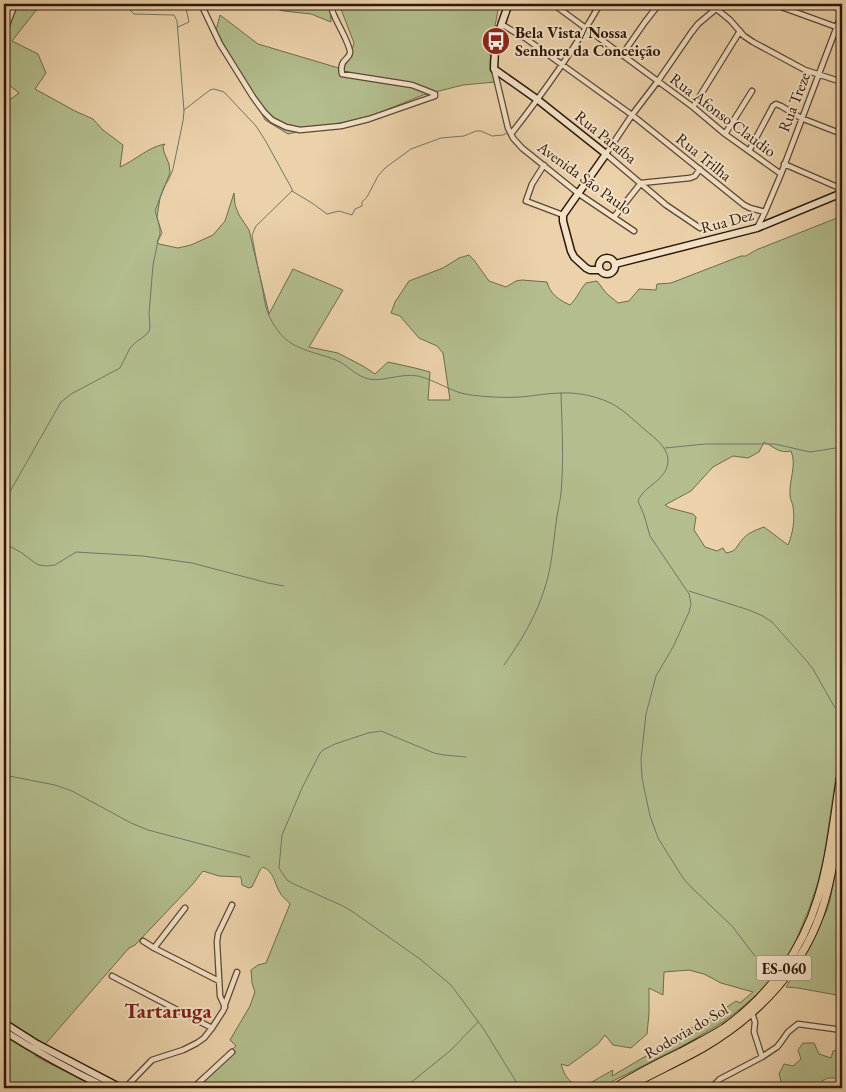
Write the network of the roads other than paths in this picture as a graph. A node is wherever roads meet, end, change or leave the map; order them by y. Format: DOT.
graph roads {
  1 [pos="15,4"];
  2 [pos="201,4"];
  3 [pos="331,4"];
  4 [pos="509,4"];
  5 [pos="553,4"];
  6 [pos="600,4"];
  7 [pos="659,4"];
  8 [pos="714,4"];
  9 [pos="773,4"];
  10 [pos="717,8"];
  11 [pos="842,13"];
  12 [pos="501,24"];
  13 [pos="586,28"];
  14 [pos="840,28"];
  15 [pos="740,31"];
  16 [pos="4,33"];
  17 [pos="622,55"];
  18 [pos="562,66"];
  19 [pos="494,69"];
  20 [pos="818,74"];
  21 [pos="658,81"];
  22 [pos="842,82"];
  23 [pos="752,92"];
  24 [pos="538,100"];
  25 [pos="693,107"];
  26 [pos="632,116"];
  27 [pos="801,118"];
  28 [pos="511,134"];
  29 [pos="725,134"];
  30 [pos="842,134"];
  31 [pos="749,151"];
  32 [pos="606,154"];
  33 [pos="784,164"];
  34 [pos="544,165"];
  35 [pos="700,169"];
  36 [pos="781,174"];
  37 [pos="641,183"];
  38 [pos="842,189"];
  39 [pos="842,193"];
  40 [pos="578,194"];
  41 [pos="765,212"];
  42 [pos="563,215"];
  43 [pos="614,217"];
  44 [pos="700,228"];
  45 [pos="757,228"];
  46 [pos="634,231"];
  47 [pos="615,264"];
  48 [pos="600,270"];
  49 [pos="842,767"];
  50 [pos="842,810"];
  51 [pos="232,905"];
  52 [pos="185,908"];
  53 [pos="143,941"];
  54 [pos="154,948"];
  55 [pos="237,972"];
  56 [pos="112,976"];
  57 [pos="219,981"];
  58 [pos="224,1007"];
  59 [pos="752,1013"];
  60 [pos="4,1023"];
  61 [pos="212,1028"];
  62 [pos="842,1030"];
  63 [pos="4,1031"];
  64 [pos="232,1052"];
  65 [pos="762,1057"];
  66 [pos="107,1088"];
  67 [pos="121,1088"];
  68 [pos="125,1088"];
  69 [pos="193,1088"];
  70 [pos="614,1088"];
  71 [pos="626,1088"];
  72 [pos="711,1088"];
  1 -- 16 [label="street"];
  2 -- 3 [label="street"];
  4 -- 12 [label="street, Avenida São Paulo"];
  5 -- 13 [label="street, Rua Afonso Claudio"];
  6 -- 13 [label="street"];
  7 -- 17 [label="street"];
  8 -- 10 [label="street"];
  9 -- 14 [label="street"];
  10 -- 15 [label="street"];
  10 -- 21 [label="street"];
  11 -- 14 [label="street, Rua Treze"];
  12 -- 18 [label="street, Rua Trilha"];
  12 -- 19 [label="street, Avenida São Paulo"];
  13 -- 17 [label="street, Rua Afonso Claudio"];
  13 -- 18 [label="street"];
  14 -- 20 [label="street, Rua Treze"];
  15 -- 20 [label="street"];
  15 -- 25 [label="street"];
  17 -- 21 [label="street, Rua Afonso Claudio"];
  18 -- 24 [label="street"];
  18 -- 26 [label="street, Rua Trilha"];
  19 -- 24 [label="street, Rua Paraíba"];
  19 -- 28 [label="street, Avenida São Paulo"];
  20 -- 22 [label="street"];
  20 -- 27 [label="street, Rua Treze"];
  21 -- 25 [label="street, Rua Afonso Claudio"];
  21 -- 26 [label="street"];
  23 -- 29 [label="street"];
  24 -- 28 [label="street"];
  24 -- 32 [label="street, Rua Paraíba"];
  25 -- 29 [label="street, Rua Afonso Claudio"];
  26 -- 32 [label="street"];
  26 -- 35 [label="street, Rua Trilha"];
  27 -- 30 [label="street"];
  27 -- 31 [label="street"];
  27 -- 33 [label="street, Rua Treze"];
  28 -- 34 [label="street, Avenida São Paulo"];
  29 -- 31 [label="street, Rua Afonso Claudio"];
  31 -- 36 [label="street, Rua Afonso Claudio"];
  32 -- 37 [label="street, Rua Paraíba"];
  32 -- 40 [label="street"];
  33 -- 36 [label="street, Rua Treze"];
  33 -- 38 [label="street"];
  34 -- 40 [label="street, Avenida São Paulo"];
  34 -- 42 [label="street"];
  35 -- 37 [label="street"];
  35 -- 41 [label="street, Rua Trilha"];
  36 -- 41 [label="street, Rua Treze"];
  37 -- 43 [label="street"];
  37 -- 44 [label="street, Rua Paraíba"];
  39 -- 45 [label="street, Rua Dez"];
  40 -- 42 [label="street"];
  40 -- 43 [label="street, Avenida São Paulo"];
  41 -- 45 [label="street, Rua Treze"];
  42 -- 48 [label="street"];
  43 -- 46 [label="street, Avenida São Paulo"];
  45 -- 47 [label="street, Rua Dez"];
  47 -- 48 [label="street"];
  47 -- 48 [label="street"];
  49 -- 70 [label="main road, Rodovia do Sol / ES-060"];
  50 -- 59 [label="main road, Rodovia do Sol / ES-060"];
  51 -- 57 [label="street"];
  52 -- 54 [label="street"];
  53 -- 54 [label="street"];
  54 -- 57 [label="street"];
  55 -- 58 [label="street"];
  56 -- 61 [label="street"];
  57 -- 58 [label="street"];
  58 -- 61 [label="street"];
  59 -- 65 [label="street"];
  59 -- 71 [label="main road, Rodovia do Sol / ES-060"];
  60 -- 67 [label="street"];
  61 -- 68 [label="street"];
  62 -- 65 [label="street"];
  63 -- 66 [label="street"];
  64 -- 69 [label="street"];
  65 -- 72 [label="street"];
}
